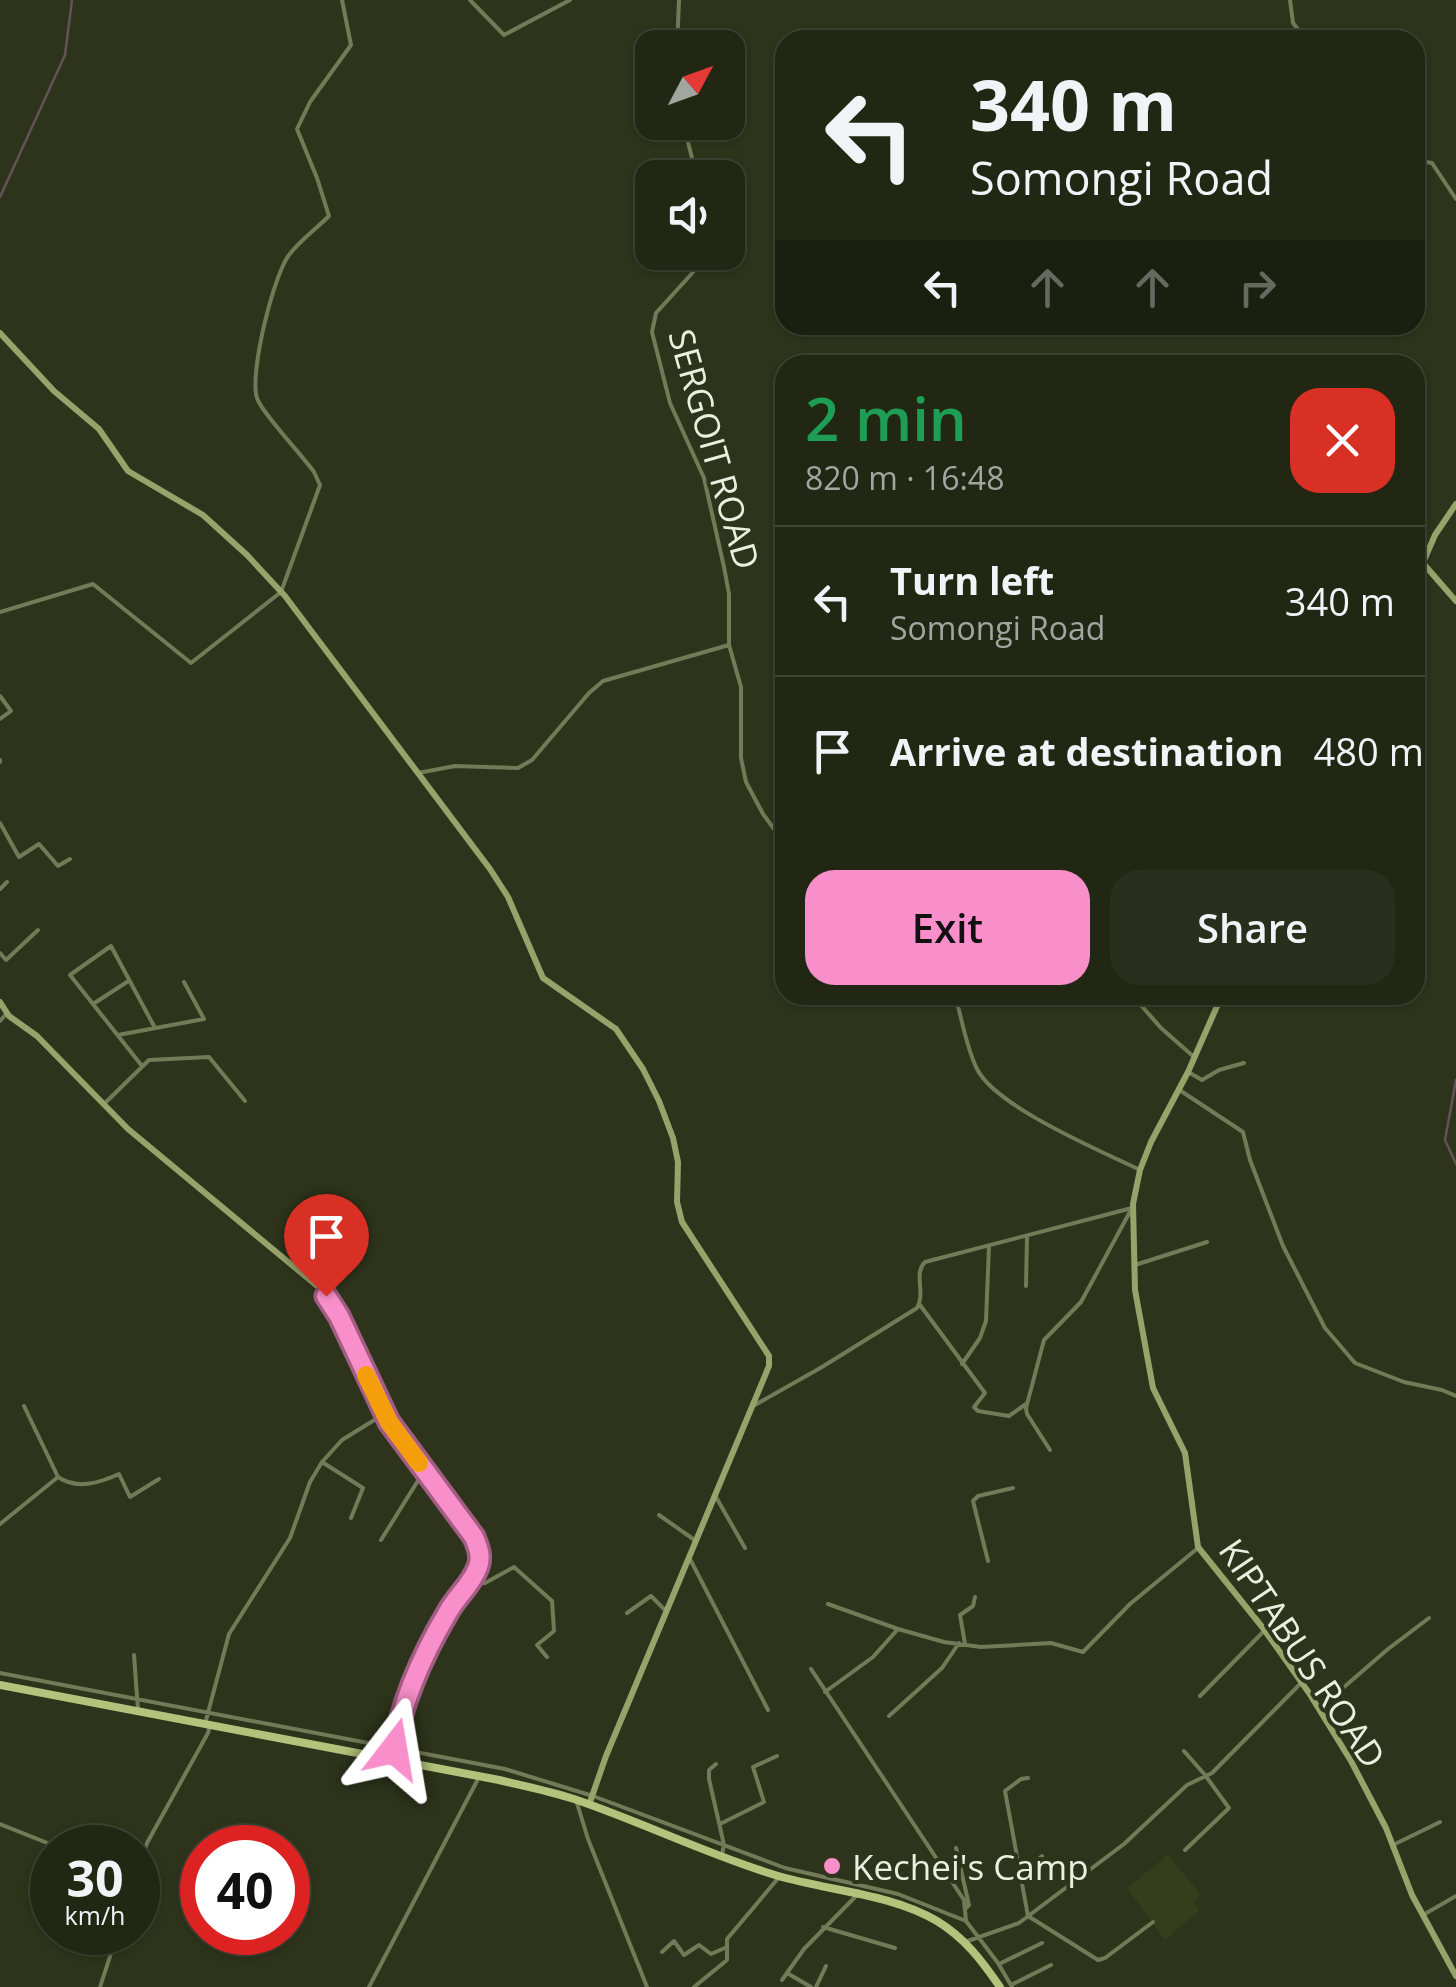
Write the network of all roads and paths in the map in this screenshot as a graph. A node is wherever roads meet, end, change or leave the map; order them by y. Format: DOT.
graph roads {
  1 [pos="342,0"];
  2 [pos="470,0"];
  3 [pos="570,0"];
  4 [pos="679,0"];
  5 [pos="1290,0"];
  6 [pos="678,30"];
  7 [pos="1299,30"];
  8 [pos="1425,161"];
  9 [pos="1456,199"];
  10 [pos="693,270"];
  11 [pos="0,333"];
  12 [pos="1456,504"];
  13 [pos="1425,556"];
  14 [pos="1425,565"];
  15 [pos="280,592"];
  16 [pos="1456,601"];
  17 [pos="0,612"];
  18 [pos="729,646"];
  19 [pos="0,696"];
  20 [pos="0,719"];
  21 [pos="418,773"];
  22 [pos="0,823"];
  23 [pos="775,830"];
  24 [pos="70,859"];
  25 [pos="8,882"];
  26 [pos="0,888"];
  27 [pos="38,930"];
  28 [pos="0,953"];
  29 [pos="128,981"];
  30 [pos="184,982"];
  31 [pos="0,1002"];
  32 [pos="93,1004"];
  33 [pos="958,1005"];
  34 [pos="1141,1005"];
  35 [pos="1217,1005"];
  36 [pos="7,1013"];
  37 [pos="0,1021"];
  38 [pos="155,1028"];
  39 [pos="118,1035"];
  40 [pos="1194,1057"];
  41 [pos="1244,1063"];
  42 [pos="142,1066"];
  43 [pos="1188,1072"];
  44 [pos="1178,1090"];
  45 [pos="245,1100"];
  46 [pos="104,1104"];
  47 [pos="1140,1170"];
  48 [pos="1132,1208"];
  49 [pos="1028,1236"];
  50 [pos="1206,1242"];
  51 [pos="990,1246"];
  52 [pos="1133,1265"];
  53 [pos="1026,1286"];
  54 [pos="920,1305"];
  55 [pos="962,1364"];
  56 [pos="1456,1396"];
  57 [pos="1026,1404"];
  58 [pos="24,1406"];
  59 [pos="751,1408"];
  60 [pos="384,1414"];
  61 [pos="1050,1450"];
  62 [pos="322,1462"];
  63 [pos="424,1471"];
  64 [pos="58,1477"];
  65 [pos="159,1479"];
  66 [pos="1013,1488"];
  67 [pos="716,1497"];
  68 [pos="659,1514"];
  69 [pos="350,1518"];
  70 [pos="0,1524"];
  71 [pos="381,1540"];
  72 [pos="697,1542"];
  73 [pos="745,1548"];
  74 [pos="1198,1548"];
  75 [pos="690,1558"];
  76 [pos="988,1561"];
  77 [pos="468,1584"];
  78 [pos="976,1597"];
  79 [pos="828,1604"];
  80 [pos="668,1612"];
  81 [pos="627,1613"];
  82 [pos="1429,1618"];
  83 [pos="898,1630"];
  84 [pos="1264,1631"];
  85 [pos="962,1644"];
  86 [pos="134,1655"];
  87 [pos="548,1657"];
  88 [pos="811,1669"];
  89 [pos="0,1673"];
  90 [pos="1302,1682"];
  91 [pos="0,1685"];
  92 [pos="825,1692"];
  93 [pos="1200,1696"];
  94 [pos="139,1700"];
  95 [pos="1318,1708"];
  96 [pos="768,1710"];
  97 [pos="138,1711"];
  98 [pos="210,1713"];
  99 [pos="889,1716"];
  100 [pos="208,1724"];
  101 [pos="394,1749"];
  102 [pos="1184,1751"];
  103 [pos="777,1756"];
  104 [pos="390,1760"];
  105 [pos="716,1764"];
  106 [pos="1206,1777"];
  107 [pos="1028,1778"];
  108 [pos="476,1782"];
  109 [pos="574,1800"];
  110 [pos="591,1800"];
  111 [pos="1440,1822"];
  112 [pos="0,1824"];
  113 [pos="720,1824"];
  114 [pos="158,1825"];
  115 [pos="30,1836"];
  116 [pos="1393,1844"];
  117 [pos="724,1846"];
  118 [pos="956,1848"];
  119 [pos="1185,1850"];
  120 [pos="1042,1856"];
  121 [pos="722,1857"];
  122 [pos="1020,1873"];
  123 [pos="780,1876"];
  124 [pos="857,1895"];
  125 [pos="1456,1896"];
  126 [pos="966,1908"];
  127 [pos="1028,1916"];
  128 [pos="1424,1916"];
  129 [pos="966,1921"];
  130 [pos="1153,1922"];
  131 [pos="823,1927"];
  132 [pos="978,1938"];
  133 [pos="965,1942"];
  134 [pos="1042,1943"];
  135 [pos="727,1948"];
  136 [pos="895,1948"];
  137 [pos="662,1952"];
  138 [pos="110,1955"];
  139 [pos="998,1964"];
  140 [pos="1050,1965"];
  141 [pos="826,1966"];
  142 [pos="787,1973"];
  143 [pos="1456,1976"];
  144 [pos="782,1980"];
  145 [pos="998,1984"];
  146 [pos="1012,1986"];
  147 [pos="100,1987"];
  148 [pos="370,1987"];
  149 [pos="647,1987"];
  150 [pos="694,1987"];
  151 [pos="814,1987"];
  152 [pos="984,1987"];
  1 -- 15 [label="street"];
  2 -- 3 [label="street"];
  4 -- 6 [label="street"];
  5 -- 7 [label="street"];
  8 -- 9 [label="street"];
  10 -- 18 [label="street, SERGOIT ROAD"];
  11 -- 15 [label="street"];
  12 -- 13 [label="street"];
  14 -- 16 [label="street"];
  15 -- 17 [label="street"];
  15 -- 21 [label="street"];
  18 -- 21 [label="street"];
  18 -- 23 [label="street, SERGOIT ROAD"];
  19 -- 20 [label="street"];
  21 -- 59 [label="street"];
  22 -- 24 [label="street"];
  25 -- 26 [label="street"];
  27 -- 28 [label="street"];
  29 -- 32 [label="street"];
  29 -- 32 [label="street"];
  29 -- 38 [label="street"];
  30 -- 38 [label="street"];
  31 -- 36 [label="street"];
  32 -- 39 [label="street"];
  33 -- 47 [label="street"];
  34 -- 40 [label="street"];
  35 -- 40 [label="street, KIPTABUS ROAD"];
  36 -- 37 [label="street"];
  36 -- 46 [label="street"];
  38 -- 39 [label="street"];
  39 -- 42 [label="street"];
  40 -- 43 [label="street, KIPTABUS ROAD"];
  41 -- 43 [label="street"];
  42 -- 45 [label="street"];
  42 -- 46 [label="street"];
  43 -- 44 [label="street, KIPTABUS ROAD"];
  44 -- 47 [label="street, KIPTABUS ROAD"];
  44 -- 56 [label="street"];
  46 -- 60 [label="street"];
  47 -- 48 [label="street, KIPTABUS ROAD"];
  48 -- 49 [label="street"];
  48 -- 52 [label="street, KIPTABUS ROAD"];
  48 -- 57 [label="street"];
  49 -- 51 [label="street"];
  49 -- 53 [label="street"];
  50 -- 52 [label="street"];
  51 -- 54 [label="street"];
  51 -- 55 [label="street"];
  52 -- 74 [label="street, KIPTABUS ROAD"];
  54 -- 55 [label="street"];
  54 -- 59 [label="street"];
  55 -- 57 [label="street"];
  57 -- 61 [label="street"];
  58 -- 64 [label="street"];
  59 -- 67 [label="street"];
  60 -- 62 [label="street"];
  60 -- 63 [label="street"];
  62 -- 69 [label="street"];
  62 -- 98 [label="street"];
  63 -- 71 [label="street"];
  63 -- 77 [label="street"];
  64 -- 65 [label="street"];
  64 -- 70 [label="street"];
  66 -- 76 [label="street"];
  67 -- 72 [label="street"];
  67 -- 73 [label="street"];
  68 -- 72 [label="street"];
  72 -- 75 [label="street"];
  74 -- 84 [label="street, KIPTABUS ROAD"];
  74 -- 85 [label="street"];
  75 -- 80 [label="street"];
  75 -- 96 [label="street"];
  77 -- 87 [label="street"];
  77 -- 101 [label="street"];
  78 -- 85 [label="street"];
  79 -- 83 [label="street"];
  80 -- 81 [label="street"];
  80 -- 110 [label="street"];
  82 -- 95 [label="street"];
  83 -- 85 [label="street"];
  83 -- 92 [label="street"];
  84 -- 90 [label="street, KIPTABUS ROAD"];
  84 -- 93 [label="street"];
  85 -- 99 [label="street"];
  86 -- 94 [label="street"];
  88 -- 92 [label="street"];
  89 -- 94 [label="street"];
  90 -- 95 [label="street, KIPTABUS ROAD"];
  90 -- 106 [label="street"];
  91 -- 97 [label="main road"];
  92 -- 126 [label="street"];
  94 -- 97 [label="street"];
  94 -- 98 [label="street"];
  95 -- 116 [label="street, KIPTABUS ROAD"];
  97 -- 100 [label="main road"];
  98 -- 100 [label="street"];
  98 -- 101 [label="street"];
  100 -- 104 [label="main road"];
  100 -- 114 [label="street"];
  101 -- 104 [label="street"];
  101 -- 110 [label="street"];
  102 -- 106 [label="street"];
  103 -- 113 [label="street"];
  104 -- 109 [label="main road"];
  105 -- 113 [label="street"];
  106 -- 119 [label="street"];
  106 -- 127 [label="street"];
  107 -- 122 [label="street"];
  108 -- 148 [label="street"];
  109 -- 110 [label="main road"];
  109 -- 149 [label="street"];
  110 -- 117 [label="street"];
  110 -- 121 [label="main road"];
  111 -- 116 [label="street"];
  112 -- 115 [label="street"];
  113 -- 117 [label="street"];
  116 -- 128 [label="street, KIPTABUS ROAD"];
  117 -- 121 [label="street"];
  117 -- 129 [label="street"];
  118 -- 126 [label="street"];
  120 -- 122 [label="street"];
  121 -- 123 [label="main road"];
  122 -- 127 [label="street"];
  123 -- 124 [label="main road"];
  123 -- 135 [label="street"];
  124 -- 131 [label="street"];
  124 -- 133 [label="main road"];
  125 -- 128 [label="street"];
  126 -- 129 [label="street"];
  127 -- 130 [label="street"];
  127 -- 132 [label="street"];
  128 -- 143 [label="street, KIPTABUS ROAD"];
  129 -- 132 [label="street"];
  131 -- 136 [label="street"];
  131 -- 142 [label="street"];
  132 -- 133 [label="street"];
  132 -- 139 [label="street"];
  133 -- 145 [label="main road"];
  134 -- 139 [label="street"];
  135 -- 137 [label="street"];
  135 -- 150 [label="street"];
  138 -- 147 [label="street"];
  139 -- 146 [label="street"];
  140 -- 146 [label="street"];
  141 -- 151 [label="street"];
  142 -- 144 [label="street"];
  142 -- 151 [label="street"];
  145 -- 152 [label="street"];
}
